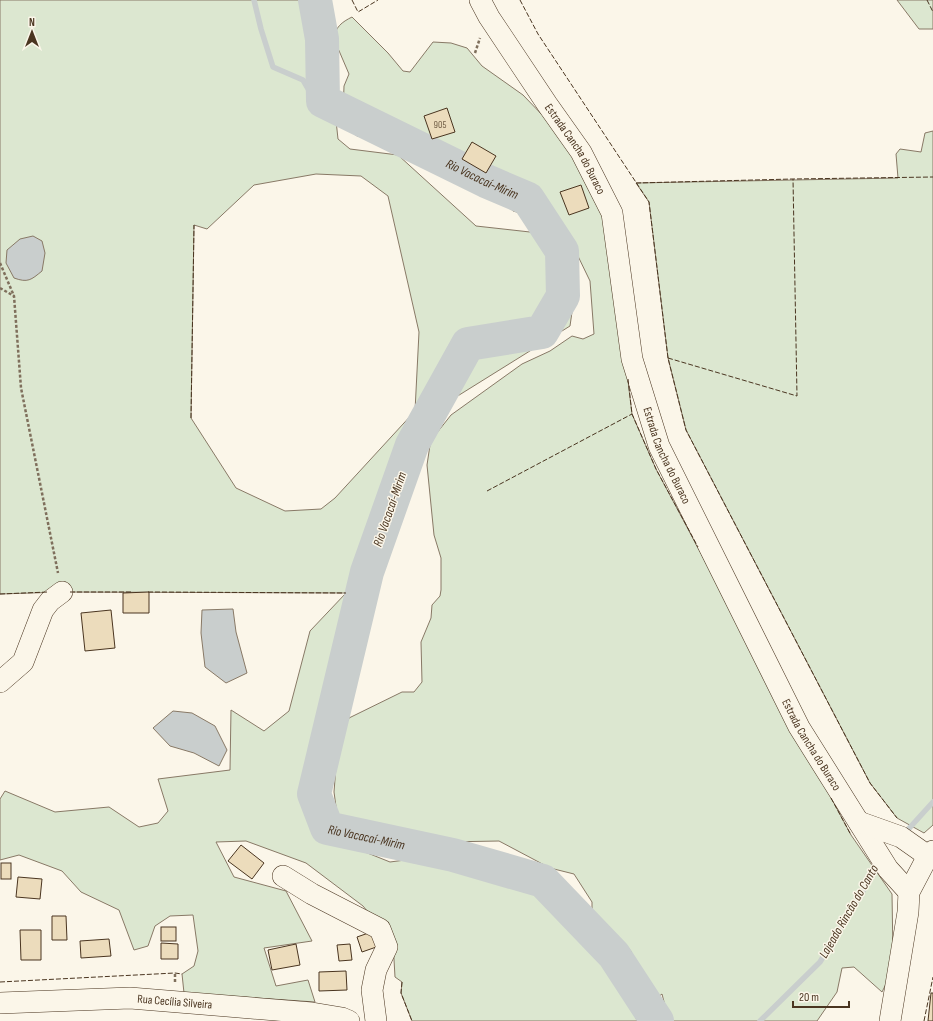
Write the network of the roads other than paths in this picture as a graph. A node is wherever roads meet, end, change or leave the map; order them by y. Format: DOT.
graph roads {
  1 [pos="480,0"];
  2 [pos="62,592"];
  3 [pos="0,682"];
  4 [pos="858,822"];
  5 [pos="931,854"];
  6 [pos="283,876"];
  7 [pos="909,892"];
  8 [pos="0,1003"];
  9 [pos="348,1021"];
  10 [pos="376,1021"];
  11 [pos="890,1021"];
  1 -- 4 [label="street, Estrada Cancha do Buraco"];
  2 -- 3 [label="street"];
  4 -- 5 [label="street"];
  4 -- 7 [label="street, Estrada Cancha do Buraco"];
  5 -- 7 [label="street"];
  6 -- 10 [label="street"];
  7 -- 11 [label="street"];
  8 -- 9 [label="street, Rua Cecília Silveira"];
}
